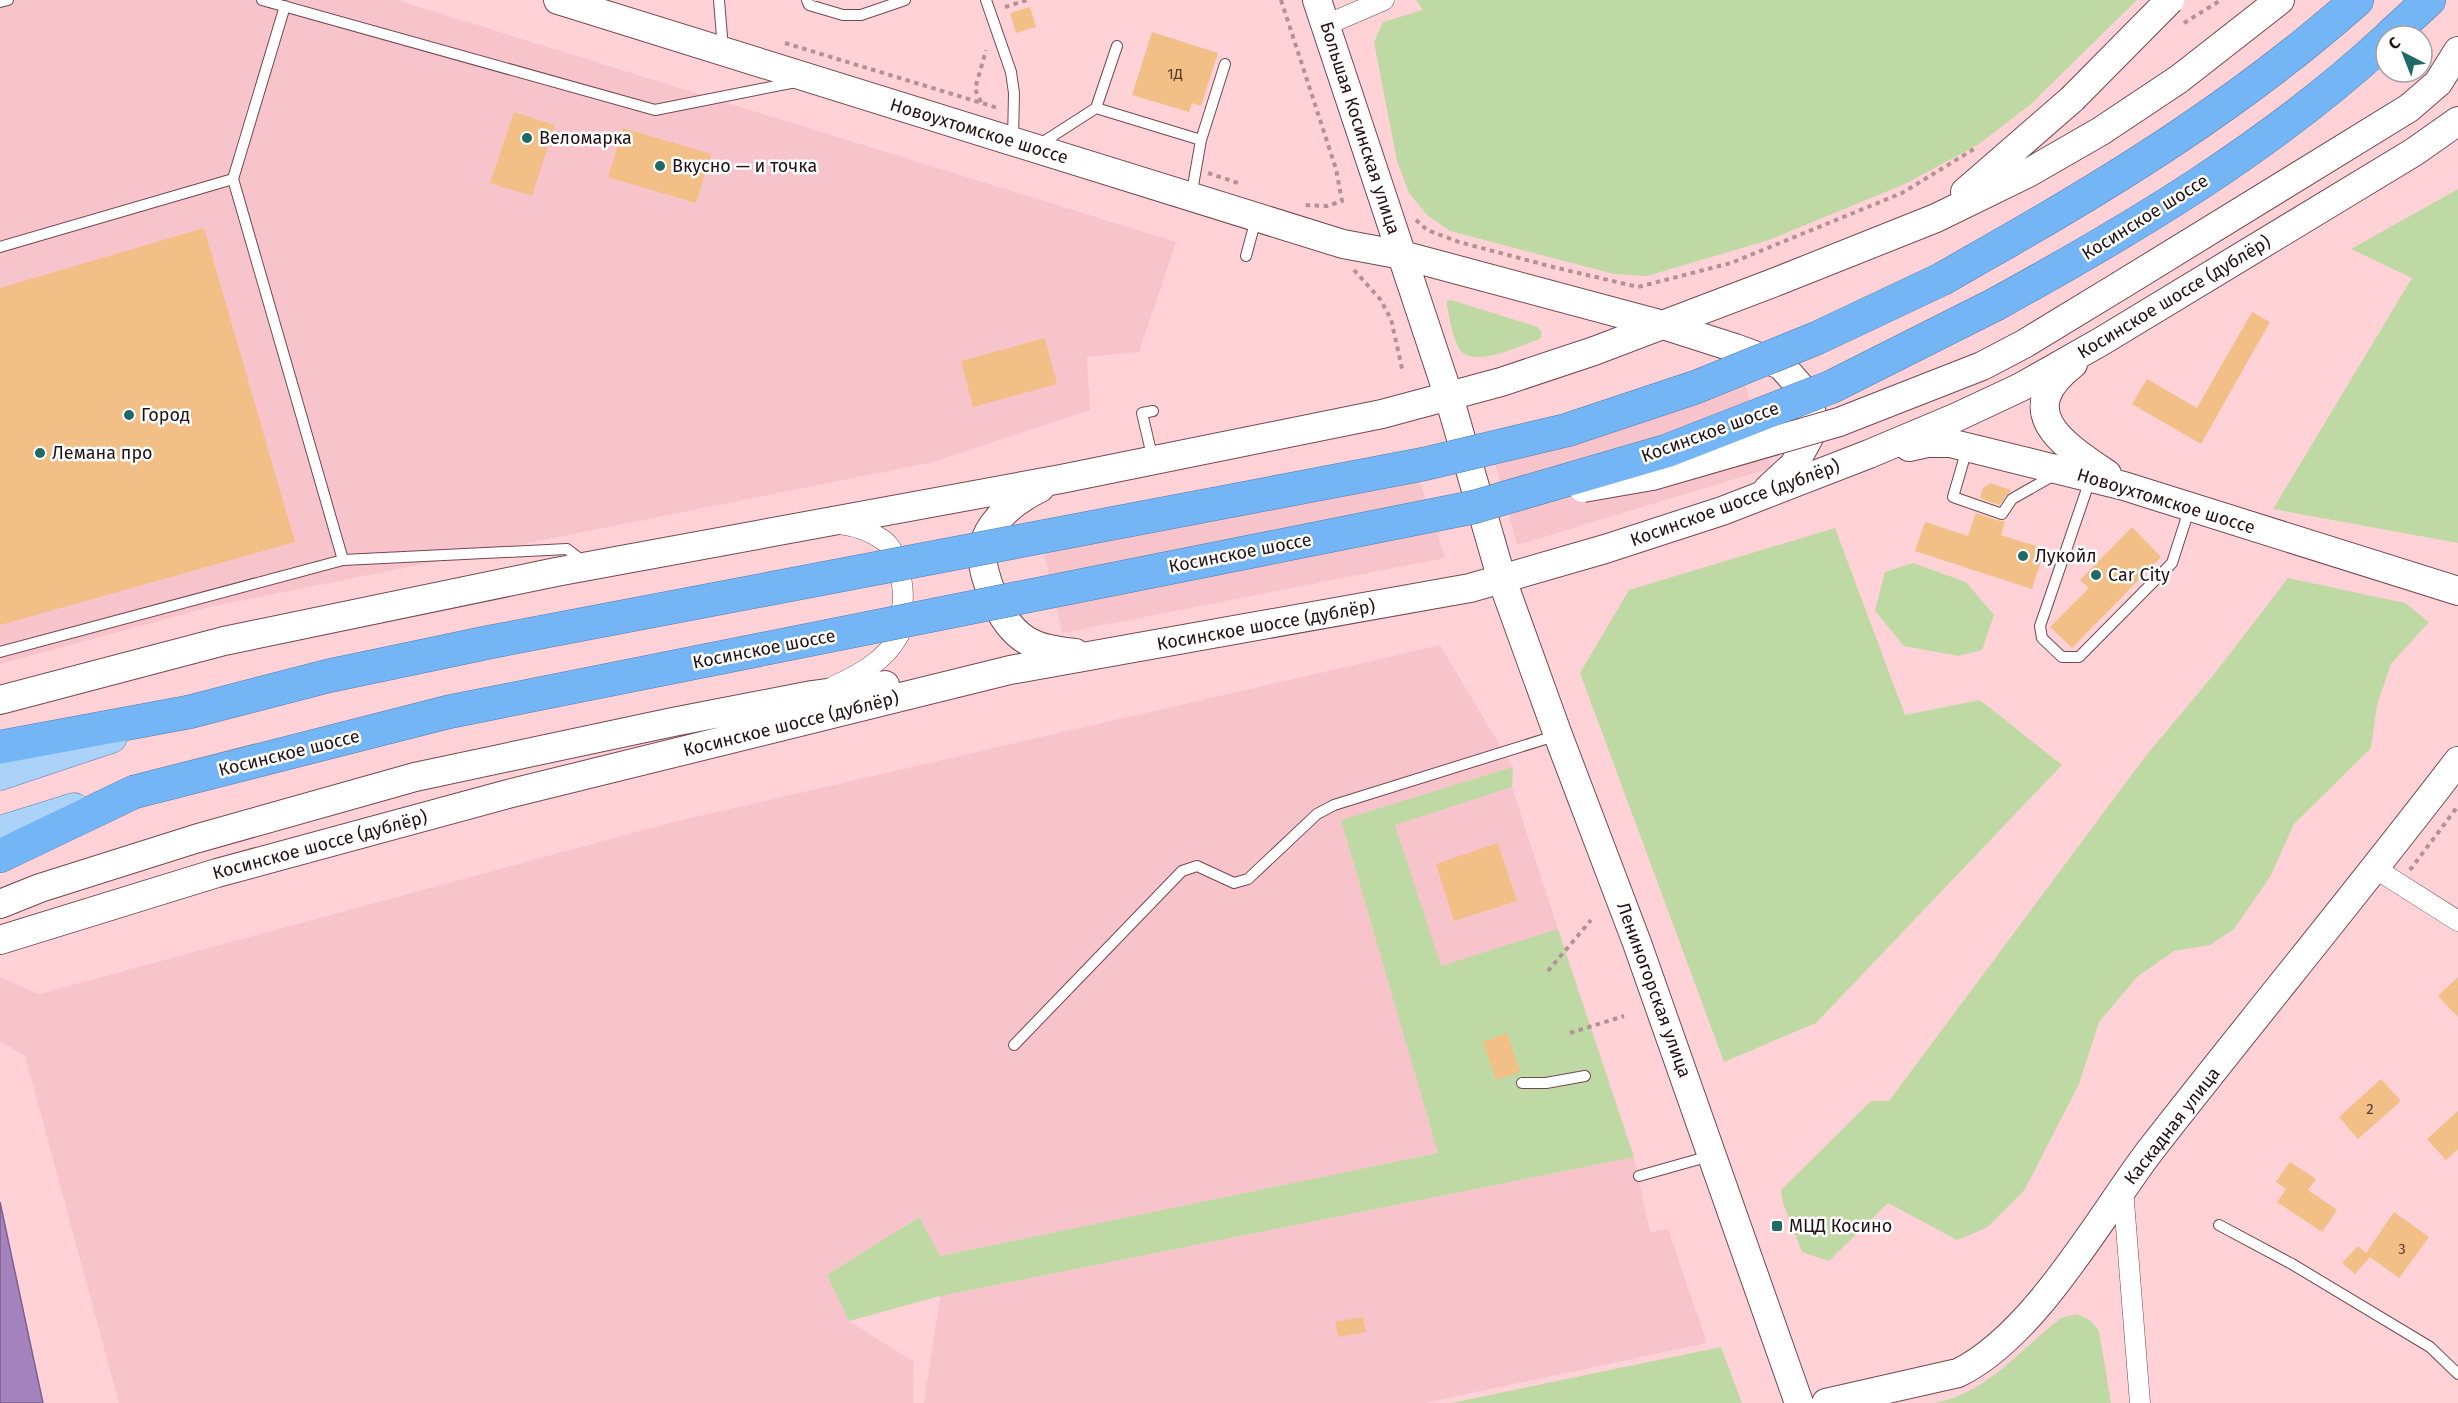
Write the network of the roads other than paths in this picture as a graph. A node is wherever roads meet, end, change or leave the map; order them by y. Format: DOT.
graph roads {
  1 [pos="8,0"];
  2 [pos="262,0"];
  3 [pos="558,0"];
  4 [pos="719,0"];
  5 [pos="807,0"];
  6 [pos="905,0"];
  7 [pos="986,0"];
  8 [pos="1384,0"];
  9 [pos="2280,0"];
  10 [pos="2357,0"];
  11 [pos="2429,0"];
  12 [pos="0,2"];
  13 [pos="285,6"];
  14 [pos="1321,12"];
  15 [pos="2176,12"];
  16 [pos="2403,24"];
  17 [pos="1117,46"];
  18 [pos="2374,50"];
  19 [pos="2458,51"];
  20 [pos="723,52"];
  21 [pos="1225,64"];
  22 [pos="808,79"];
  23 [pos="1096,108"];
  24 [pos="2458,121"];
  25 [pos="1020,134"];
  26 [pos="1201,140"];
  27 [pos="233,179"];
  28 [pos="1191,197"];
  29 [pos="1257,217"];
  30 [pos="1931,219"];
  31 [pos="0,247"];
  32 [pos="1402,255"];
  33 [pos="1246,256"];
  34 [pos="1663,325"];
  35 [pos="2102,341"];
  36 [pos="1449,397"];
  37 [pos="1153,411"];
  38 [pos="1968,446"];
  39 [pos="1869,454"];
  40 [pos="1153,461"];
  41 [pos="2062,471"];
  42 [pos="2091,476"];
  43 [pos="1061,479"];
  44 [pos="2124,486"];
  45 [pos="1760,497"];
  46 [pos="1474,507"];
  47 [pos="2190,507"];
  48 [pos="823,522"];
  49 [pos="343,560"];
  50 [pos="589,565"];
  51 [pos="1502,580"];
  52 [pos="2458,591"];
  53 [pos="0,652"];
  54 [pos="1088,655"];
  55 [pos="1010,670"];
  56 [pos="812,695"];
  57 [pos="0,700"];
  58 [pos="189,712"];
  59 [pos="1558,735"];
  60 [pos="0,747"];
  61 [pos="2458,761"];
  62 [pos="0,774"];
  63 [pos="134,792"];
  64 [pos="0,832"];
  65 [pos="0,856"];
  66 [pos="2376,869"];
  67 [pos="0,904"];
  68 [pos="2458,921"];
  69 [pos="1,940"];
  70 [pos="1014,1045"];
  71 [pos="1585,1076"];
  72 [pos="1522,1083"];
  73 [pos="1713,1155"];
  74 [pos="1639,1176"];
  75 [pos="2123,1189"];
  76 [pos="2218,1226"];
  77 [pos="2458,1374"];
  78 [pos="1799,1403"];
  79 [pos="1826,1403"];
  80 [pos="2140,1403"];
  1 -- 12 [label="lane"];
  2 -- 13 [label="lane"];
  3 -- 20 [label="main road, Новоухтомское шоссе"];
  4 -- 20 [label="lane"];
  5 -- 6 [label="lane"];
  7 -- 25 [label="lane"];
  8 -- 14 [label="street"];
  9 -- 30 [label="main road"];
  10 -- 58 [label="highway, bridge"];
  11 -- 16 [label="highway"];
  13 -- 22 [label="lane"];
  13 -- 27 [label="lane"];
  14 -- 32 [label="main road, Большая Косинская улица"];
  15 -- 30 [label="main road, bridge"];
  17 -- 23 [label="lane"];
  18 -- 46 [label="highway, Косинское шоссе, bridge"];
  19 -- 46 [label="main road, bridge"];
  20 -- 22 [label="main road, Новоухтомское шоссе"];
  21 -- 26 [label="lane"];
  22 -- 25 [label="main road, Новоухтомское шоссе"];
  23 -- 25 [label="lane"];
  23 -- 26 [label="lane"];
  24 -- 35 [label="main road, Косинское шоссе (дублёр)"];
  25 -- 28 [label="main road, Новоухтомское шоссе"];
  26 -- 28 [label="lane"];
  27 -- 31 [label="lane"];
  27 -- 49 [label="lane"];
  28 -- 29 [label="main road, Новоухтомское шоссе"];
  29 -- 32 [label="main road, Новоухтомское шоссе"];
  29 -- 33 [label="lane"];
  30 -- 34 [label="main road"];
  32 -- 34 [label="main road, Новоухтомское шоссе"];
  32 -- 36 [label="main road, Большая Косинская улица"];
  34 -- 36 [label="main road"];
  34 -- 45 [label="main road, Новоухтомское шоссе"];
  35 -- 39 [label="main road, Косинское шоссе (дублёр)"];
  35 -- 44 [label="main road"];
  36 -- 40 [label="main road"];
  36 -- 51 [label="main road, Лениногорская улица"];
  37 -- 40 [label="lane"];
  38 -- 39 [label="main road, Новоухтомское шоссе"];
  38 -- 41 [label="main road, Новоухтомское шоссе"];
  38 -- 41 [label="lane"];
  39 -- 45 [label="main road, Косинское шоссе (дублёр)"];
  40 -- 43 [label="main road"];
  41 -- 42 [label="main road, Новоухтомское шоссе"];
  42 -- 44 [label="main road, Новоухтомское шоссе"];
  42 -- 47 [label="lane"];
  43 -- 48 [label="main road"];
  43 -- 54 [label="main road"];
  44 -- 47 [label="main road, Новоухтомское шоссе"];
  45 -- 51 [label="main road, Косинское шоссе (дублёр)"];
  46 -- 63 [label="highway, Косинское шоссе, bridge"];
  47 -- 52 [label="main road, Новоухтомское шоссе"];
  48 -- 50 [label="main road"];
  48 -- 56 [label="street"];
  49 -- 50 [label="lane"];
  49 -- 53 [label="lane"];
  50 -- 57 [label="main road"];
  51 -- 54 [label="main road, Косинское шоссе (дублёр)"];
  51 -- 59 [label="main road, Лениногорская улица"];
  54 -- 55 [label="main road, Косинское шоссе (дублёр)"];
  55 -- 56 [label="main road"];
  55 -- 69 [label="main road, Косинское шоссе (дублёр)"];
  56 -- 67 [label="main road"];
  58 -- 60 [label="highway"];
  58 -- 62 [label="main road"];
  59 -- 70 [label="lane"];
  59 -- 73 [label="main road, Лениногорская улица"];
  61 -- 66 [label="main road, Каскадная улица"];
  63 -- 64 [label="main road, Косинское шоссе"];
  63 -- 65 [label="highway"];
  66 -- 68 [label="street"];
  66 -- 75 [label="main road, Каскадная улица"];
  71 -- 72 [label="lane"];
  73 -- 74 [label="lane"];
  73 -- 78 [label="main road, Лениногорская улица"];
  75 -- 79 [label="main road, Каскадная улица"];
  75 -- 80 [label="street"];
  76 -- 77 [label="lane"];
}
